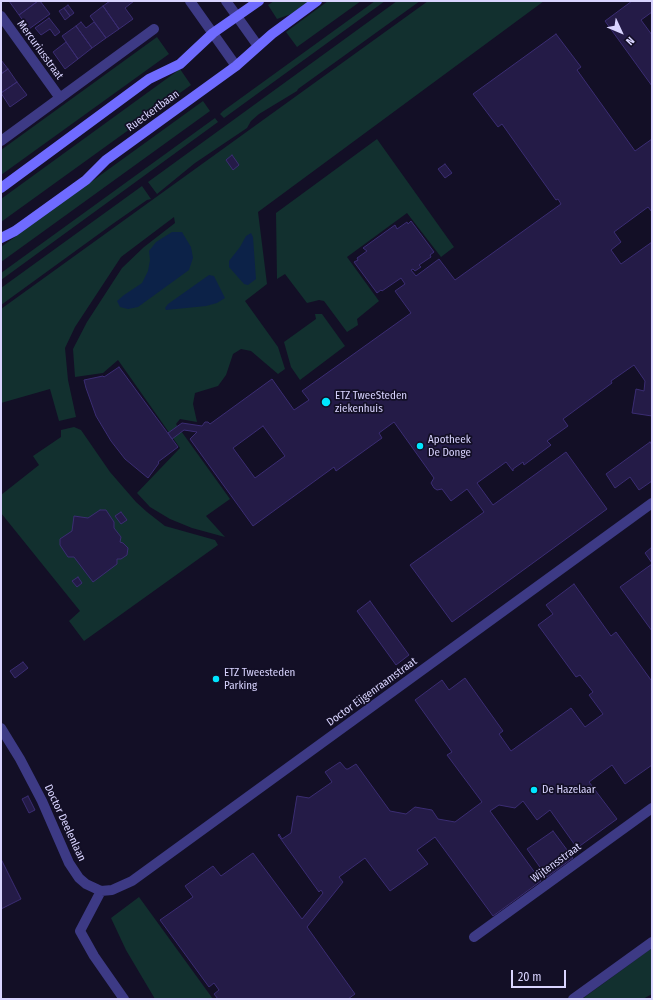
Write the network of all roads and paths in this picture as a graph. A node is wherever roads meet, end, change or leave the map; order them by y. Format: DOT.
graph roads {
  1 [pos="190,1"];
  2 [pos="226,1"];
  3 [pos="259,1"];
  4 [pos="317,1"];
  5 [pos="1,16"];
  6 [pos="237,17"];
  7 [pos="154,29"];
  8 [pos="213,33"];
  9 [pos="258,46"];
  10 [pos="236,66"];
  11 [pos="60,98"];
  12 [pos="1,141"];
  13 [pos="1,188"];
  14 [pos="1,238"];
  15 [pos="652,503"];
  16 [pos="1,728"];
  17 [pos="652,808"];
  18 [pos="102,890"];
  19 [pos="474,937"];
  20 [pos="652,942"];
  21 [pos="124,999"];
  22 [pos="574,999"];
  1 -- 8 [label="street"];
  2 -- 6 [label="street"];
  3 -- 6 [label="main road"];
  4 -- 9 [label="main road, Rueckertbaan"];
  5 -- 11 [label="street, Mercuriusstraat"];
  6 -- 8 [label="main road"];
  6 -- 9 [label="street"];
  7 -- 11 [label="street"];
  8 -- 10 [label="street"];
  8 -- 13 [label="main road"];
  9 -- 10 [label="main road, Rueckertbaan"];
  10 -- 14 [label="main road, Rueckertbaan"];
  11 -- 12 [label="street"];
  15 -- 18 [label="street, Doctor Eijgenraamstraat"];
  16 -- 18 [label="street, Doctor Deelenlaan"];
  17 -- 19 [label="street, Wijtensstraat"];
  18 -- 21 [label="street"];
  20 -- 22 [label="street"];
}
